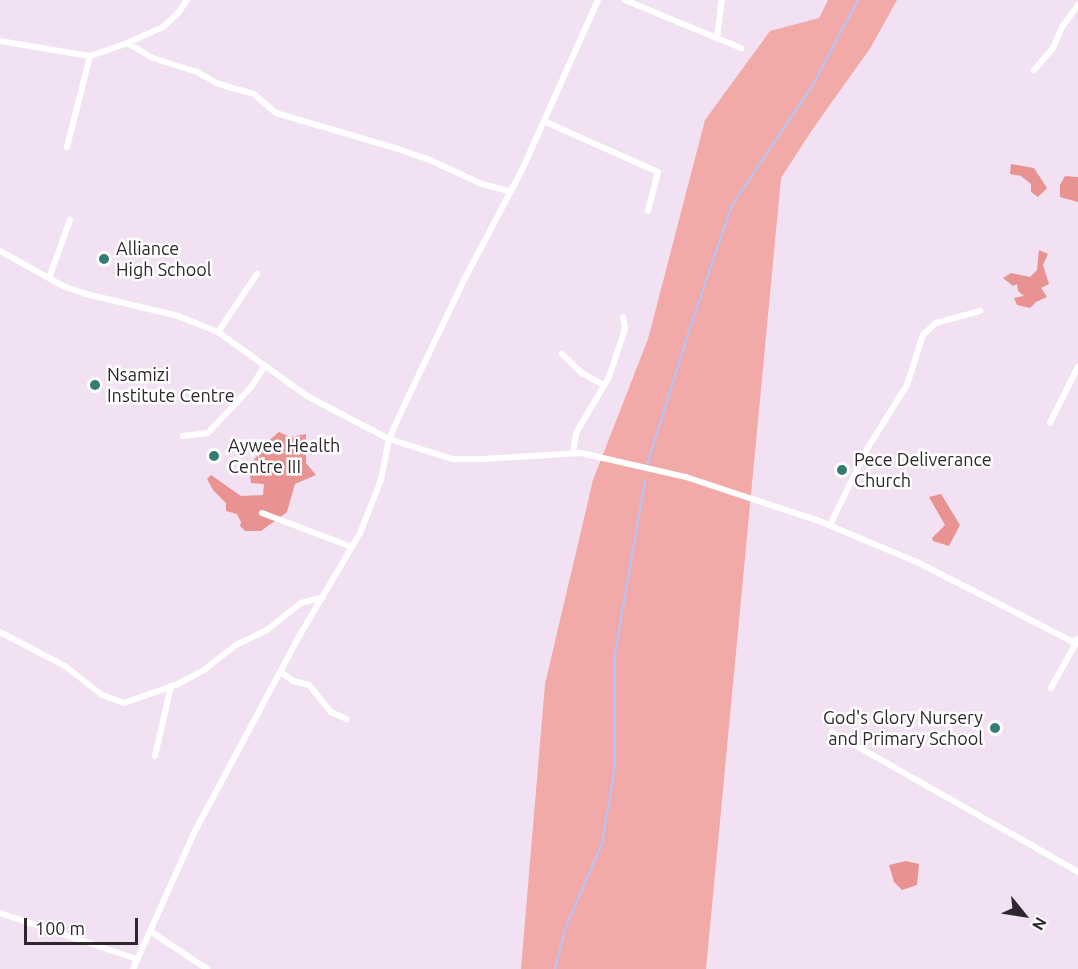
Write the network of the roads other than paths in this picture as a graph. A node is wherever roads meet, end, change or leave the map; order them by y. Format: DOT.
graph roads {
  1 [pos="187,0"];
  2 [pos="598,0"];
  3 [pos="625,0"];
  4 [pos="722,0"];
  5 [pos="1078,5"];
  6 [pos="717,38"];
  7 [pos="0,41"];
  8 [pos="127,43"];
  9 [pos="741,48"];
  10 [pos="90,56"];
  11 [pos="1034,70"];
  12 [pos="546,122"];
  13 [pos="67,147"];
  14 [pos="511,192"];
  15 [pos="648,211"];
  16 [pos="70,220"];
  17 [pos="0,251"];
  18 [pos="257,274"];
  19 [pos="49,278"];
  20 [pos="980,311"];
  21 [pos="623,316"];
  22 [pos="218,332"];
  23 [pos="562,354"];
  24 [pos="264,367"];
  25 [pos="1078,367"];
  26 [pos="604,385"];
  27 [pos="1050,423"];
  28 [pos="183,436"];
  29 [pos="389,439"];
  30 [pos="573,453"];
  31 [pos="262,513"];
  32 [pos="830,525"];
  33 [pos="352,547"];
  34 [pos="323,597"];
  35 [pos="0,632"];
  36 [pos="1078,639"];
  37 [pos="281,672"];
  38 [pos="171,686"];
  39 [pos="1051,688"];
  40 [pos="347,718"];
  41 [pos="832,732"];
  42 [pos="155,756"];
  43 [pos="1078,872"];
  44 [pos="0,913"];
  45 [pos="150,931"];
  46 [pos="137,959"];
  47 [pos="133,969"];
  48 [pos="207,969"];
  1 -- 8 [label="street"];
  2 -- 12 [label="street"];
  3 -- 6 [label="street"];
  4 -- 6 [label="street"];
  5 -- 11 [label="street"];
  6 -- 9 [label="street"];
  7 -- 10 [label="street"];
  8 -- 10 [label="street"];
  8 -- 14 [label="street"];
  10 -- 13 [label="street"];
  12 -- 14 [label="street"];
  12 -- 15 [label="street"];
  14 -- 29 [label="street"];
  16 -- 19 [label="street"];
  17 -- 19 [label="street"];
  18 -- 22 [label="street"];
  19 -- 22 [label="street"];
  20 -- 32 [label="street"];
  21 -- 26 [label="street"];
  22 -- 24 [label="street"];
  23 -- 26 [label="street"];
  24 -- 28 [label="street"];
  24 -- 29 [label="street"];
  25 -- 27 [label="street"];
  26 -- 30 [label="street"];
  29 -- 30 [label="street"];
  29 -- 33 [label="street"];
  30 -- 32 [label="street"];
  31 -- 33 [label="street"];
  32 -- 36 [label="street"];
  33 -- 34 [label="street"];
  34 -- 37 [label="street"];
  34 -- 38 [label="street"];
  35 -- 38 [label="street"];
  36 -- 39 [label="street"];
  37 -- 40 [label="street"];
  37 -- 45 [label="street"];
  38 -- 42 [label="street"];
  41 -- 43 [label="street"];
  44 -- 46 [label="street"];
  45 -- 46 [label="street"];
  45 -- 48 [label="street"];
  46 -- 47 [label="street"];
}
